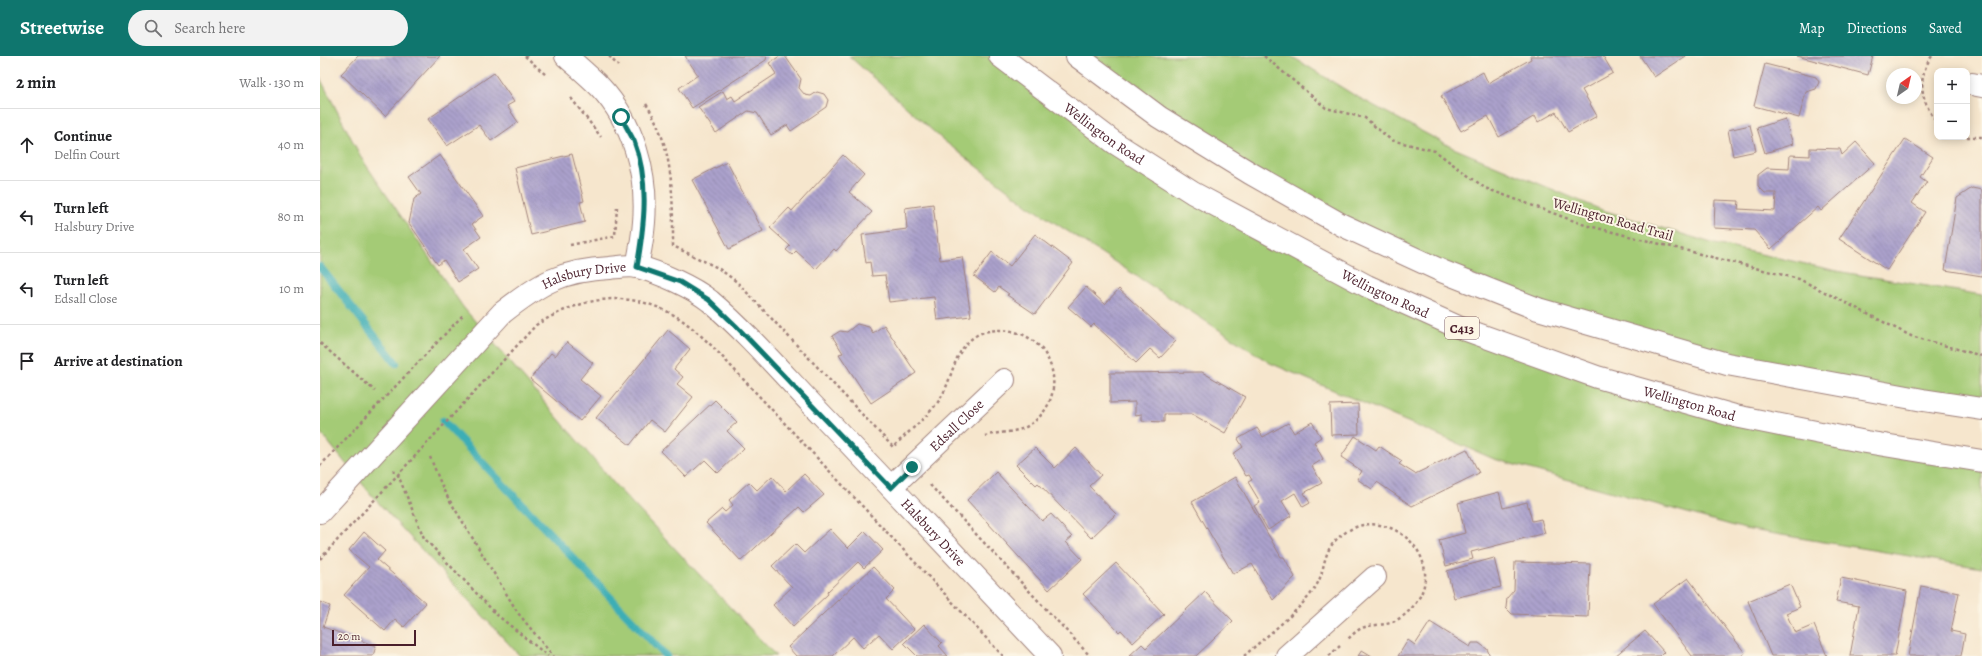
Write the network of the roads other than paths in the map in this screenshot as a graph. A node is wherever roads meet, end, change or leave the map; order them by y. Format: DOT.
graph roads {
  1 [pos="566,56"];
  2 [pos="1000,56"];
  3 [pos="1077,56"];
  4 [pos="637,267"];
  5 [pos="1004,380"];
  6 [pos="1982,409"];
  7 [pos="1982,461"];
  8 [pos="891,488"];
  9 [pos="320,512"];
  10 [pos="1375,577"];
  11 [pos="1050,656"];
  12 [pos="1287,656"];
  1 -- 4 [label="main road"];
  2 -- 7 [label="main road, Wellington Road / C413"];
  3 -- 6 [label="main road"];
  4 -- 8 [label="main road, Halsbury Drive"];
  4 -- 9 [label="main road, Halsbury Drive"];
  5 -- 8 [label="main road, Edsall Close"];
  8 -- 11 [label="main road, Halsbury Drive"];
  10 -- 12 [label="main road"];
}
